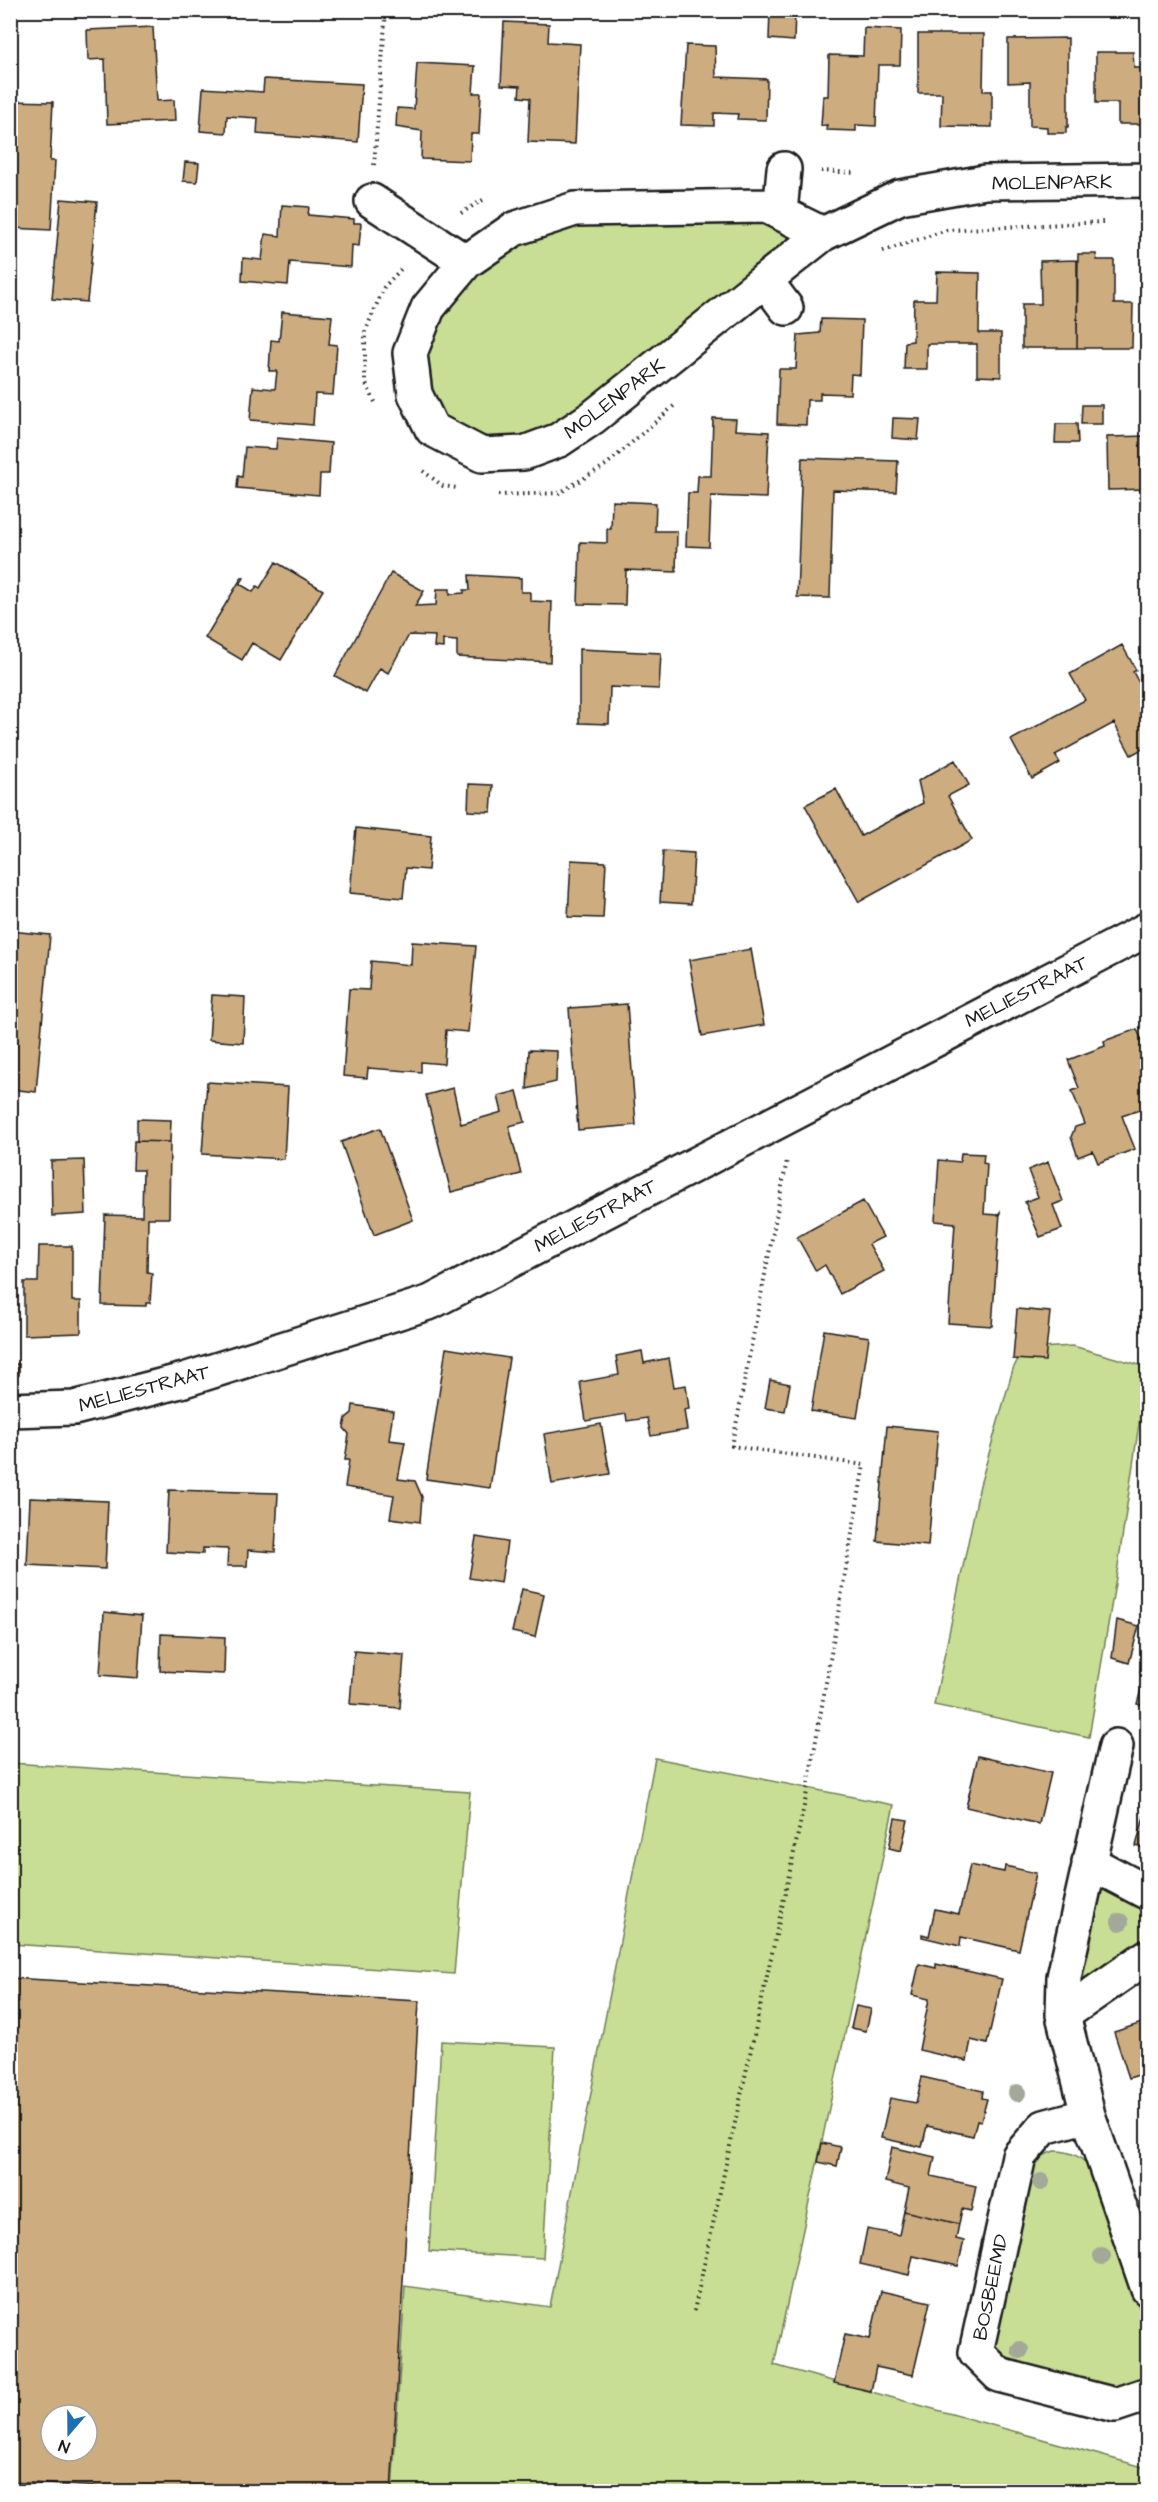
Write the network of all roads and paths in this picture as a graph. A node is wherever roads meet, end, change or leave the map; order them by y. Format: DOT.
graph roads {
  1 [pos="386,10"];
  2 [pos="784,169"];
  3 [pos="867,174"];
  4 [pos="1148,180"];
  5 [pos="491,196"];
  6 [pos="372,201"];
  7 [pos="780,213"];
  8 [pos="1112,222"];
  9 [pos="823,234"];
  10 [pos="431,239"];
  11 [pos="873,254"];
  12 [pos="466,262"];
  13 [pos="765,280"];
  14 [pos="786,308"];
  15 [pos="683,398"];
  16 [pos="378,408"];
  17 [pos="417,466"];
  18 [pos="463,489"];
  19 [pos="494,495"];
  20 [pos="1148,929"];
  21 [pos="797,1110"];
  22 [pos="10,1410"];
  23 [pos="1116,1746"];
  24 [pos="1089,1862"];
  25 [pos="1148,1893"];
  26 [pos="1148,1956"];
  27 [pos="1063,2015"];
  28 [pos="1088,2115"];
  29 [pos="1148,2289"];
  30 [pos="694,2311"];
  31 [pos="1148,2394"];
  1 -- 6 [label="path"];
  2 -- 3 [label="path"];
  2 -- 7 [label="street"];
  4 -- 9 [label="street, MOLENPARK"];
  5 -- 10 [label="path"];
  6 -- 10 [label="street"];
  7 -- 9 [label="street, MOLENPARK"];
  7 -- 12 [label="street, MOLENPARK"];
  8 -- 11 [label="path"];
  9 -- 13 [label="street, MOLENPARK"];
  10 -- 12 [label="street"];
  10 -- 16 [label="path"];
  12 -- 13 [label="street, MOLENPARK"];
  13 -- 14 [label="street"];
  15 -- 19 [label="path"];
  17 -- 18 [label="path"];
  20 -- 21 [label="street, MELIESTRAAT"];
  21 -- 22 [label="street, MELIESTRAAT"];
  21 -- 30 [label="path"];
  23 -- 24 [label="street"];
  24 -- 25 [label="street"];
  24 -- 27 [label="street"];
  26 -- 27 [label="street"];
  27 -- 28 [label="street"];
  28 -- 29 [label="street"];
  28 -- 31 [label="street, BOSBEEMD"];
}
